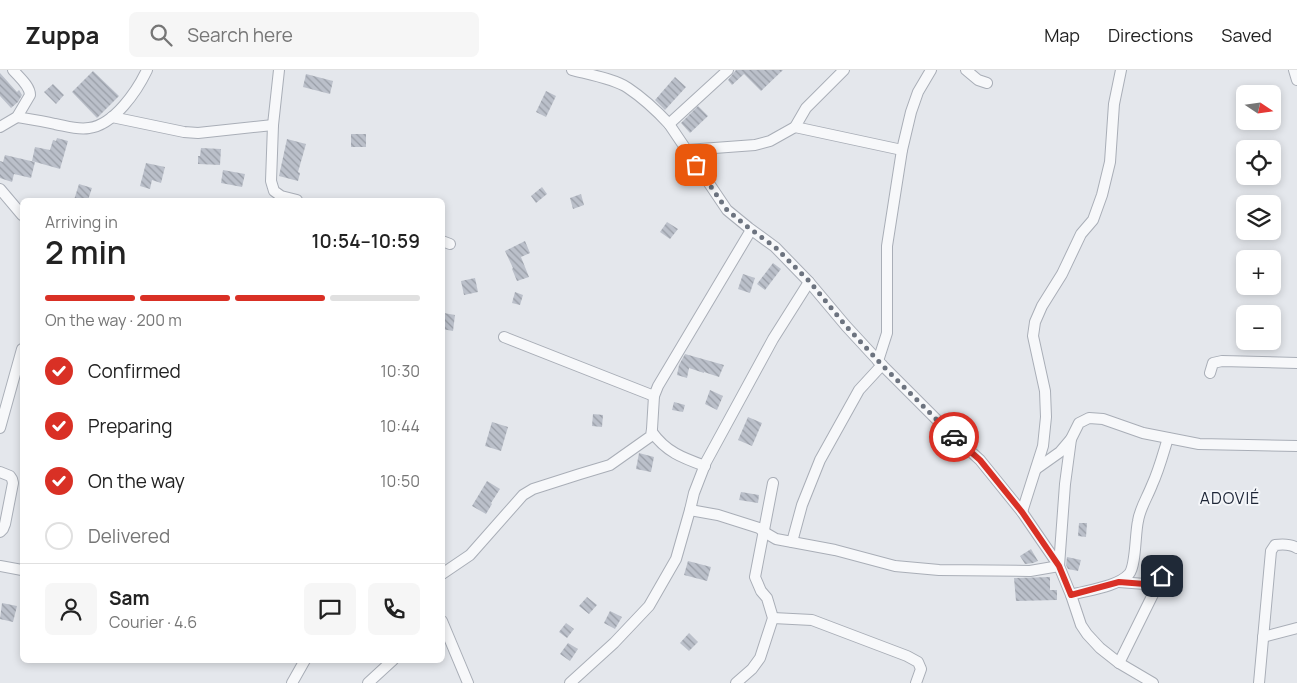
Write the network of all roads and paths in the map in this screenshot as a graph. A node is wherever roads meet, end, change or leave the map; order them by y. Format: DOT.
graph roads {
  1 [pos="13,70"];
  2 [pos="147,70"];
  3 [pos="279,70"];
  4 [pos="572,70"];
  5 [pos="728,70"];
  6 [pos="844,70"];
  7 [pos="931,70"];
  8 [pos="966,70"];
  9 [pos="1121,70"];
  10 [pos="1294,70"];
  11 [pos="611,75"];
  12 [pos="1297,80"];
  13 [pos="987,82"];
  14 [pos="17,117"];
  15 [pos="112,117"];
  16 [pos="669,124"];
  17 [pos="273,125"];
  18 [pos="0,127"];
  19 [pos="795,127"];
  20 [pos="686,150"];
  21 [pos="902,150"];
  22 [pos="0,190"];
  23 [pos="288,198"];
  24 [pos="20,213"];
  25 [pos="751,230"];
  26 [pos="810,282"];
  27 [pos="504,337"];
  28 [pos="20,355"];
  29 [pos="880,363"];
  30 [pos="1297,363"];
  31 [pos="1210,373"];
  32 [pos="654,396"];
  33 [pos="2,410"];
  34 [pos="0,428"];
  35 [pos="652,432"];
  36 [pos="1168,438"];
  37 [pos="1071,439"];
  38 [pos="1297,446"];
  39 [pos="705,466"];
  40 [pos="1036,469"];
  41 [pos="0,472"];
  42 [pos="773,483"];
  43 [pos="690,510"];
  44 [pos="1022,512"];
  45 [pos="0,532"];
  46 [pos="764,532"];
  47 [pos="792,542"];
  48 [pos="1297,548"];
  49 [pos="0,566"];
  50 [pos="1059,566"];
  51 [pos="1167,566"];
  52 [pos="20,570"];
  53 [pos="445,572"];
  54 [pos="1119,582"];
  55 [pos="1158,585"];
  56 [pos="1071,595"];
  57 [pos="773,618"];
  58 [pos="1297,628"];
  59 [pos="1263,637"];
  60 [pos="447,646"];
  61 [pos="304,663"];
  62 [pos="390,663"];
  63 [pos="1119,663"];
  64 [pos="292,683"];
  65 [pos="368,683"];
  66 [pos="468,683"];
  67 [pos="570,683"];
  68 [pos="736,683"];
  69 [pos="916,683"];
  70 [pos="1153,683"];
  71 [pos="1259,683"];
  1 -- 14 [label="street"];
  2 -- 15 [label="street"];
  3 -- 17 [label="street"];
  4 -- 11 [label="street"];
  5 -- 16 [label="street"];
  6 -- 19 [label="street"];
  7 -- 21 [label="street"];
  8 -- 13 [label="street"];
  9 -- 40 [label="street"];
  10 -- 12 [label="street"];
  11 -- 16 [label="street"];
  14 -- 15 [label="street"];
  14 -- 18 [label="street"];
  15 -- 17 [label="street"];
  16 -- 20 [label="street"];
  17 -- 23 [label="street"];
  19 -- 20 [label="street"];
  19 -- 21 [label="street"];
  20 -- 25 [label="street"];
  21 -- 29 [label="street"];
  22 -- 24 [label="street"];
  25 -- 26 [label="street"];
  25 -- 32 [label="street"];
  26 -- 29 [label="street"];
  26 -- 39 [label="street"];
  27 -- 32 [label="street"];
  28 -- 33 [label="street"];
  29 -- 44 [label="street"];
  29 -- 47 [label="street"];
  30 -- 31 [label="street"];
  32 -- 35 [label="street"];
  33 -- 34 [label="street"];
  35 -- 39 [label="street"];
  35 -- 53 [label="street"];
  36 -- 37 [label="street"];
  36 -- 38 [label="street"];
  36 -- 54 [label="street"];
  37 -- 40 [label="street"];
  37 -- 50 [label="street"];
  39 -- 43 [label="street"];
  40 -- 44 [label="street"];
  41 -- 45 [label="street"];
  42 -- 46 [label="street"];
  43 -- 46 [label="street"];
  43 -- 67 [label="street"];
  44 -- 50 [label="street"];
  46 -- 47 [label="street"];
  46 -- 57 [label="street"];
  47 -- 50 [label="street"];
  48 -- 59 [label="street"];
  49 -- 52 [label="street"];
  50 -- 56 [label="street"];
  51 -- 55 [label="street"];
  54 -- 55 [label="street"];
  54 -- 56 [label="street"];
  55 -- 63 [label="street"];
  56 -- 63 [label="street"];
  57 -- 68 [label="street"];
  57 -- 69 [label="street"];
  58 -- 59 [label="street"];
  59 -- 71 [label="street"];
  60 -- 66 [label="street"];
  61 -- 64 [label="street"];
  62 -- 65 [label="street"];
  63 -- 70 [label="street"];
}
